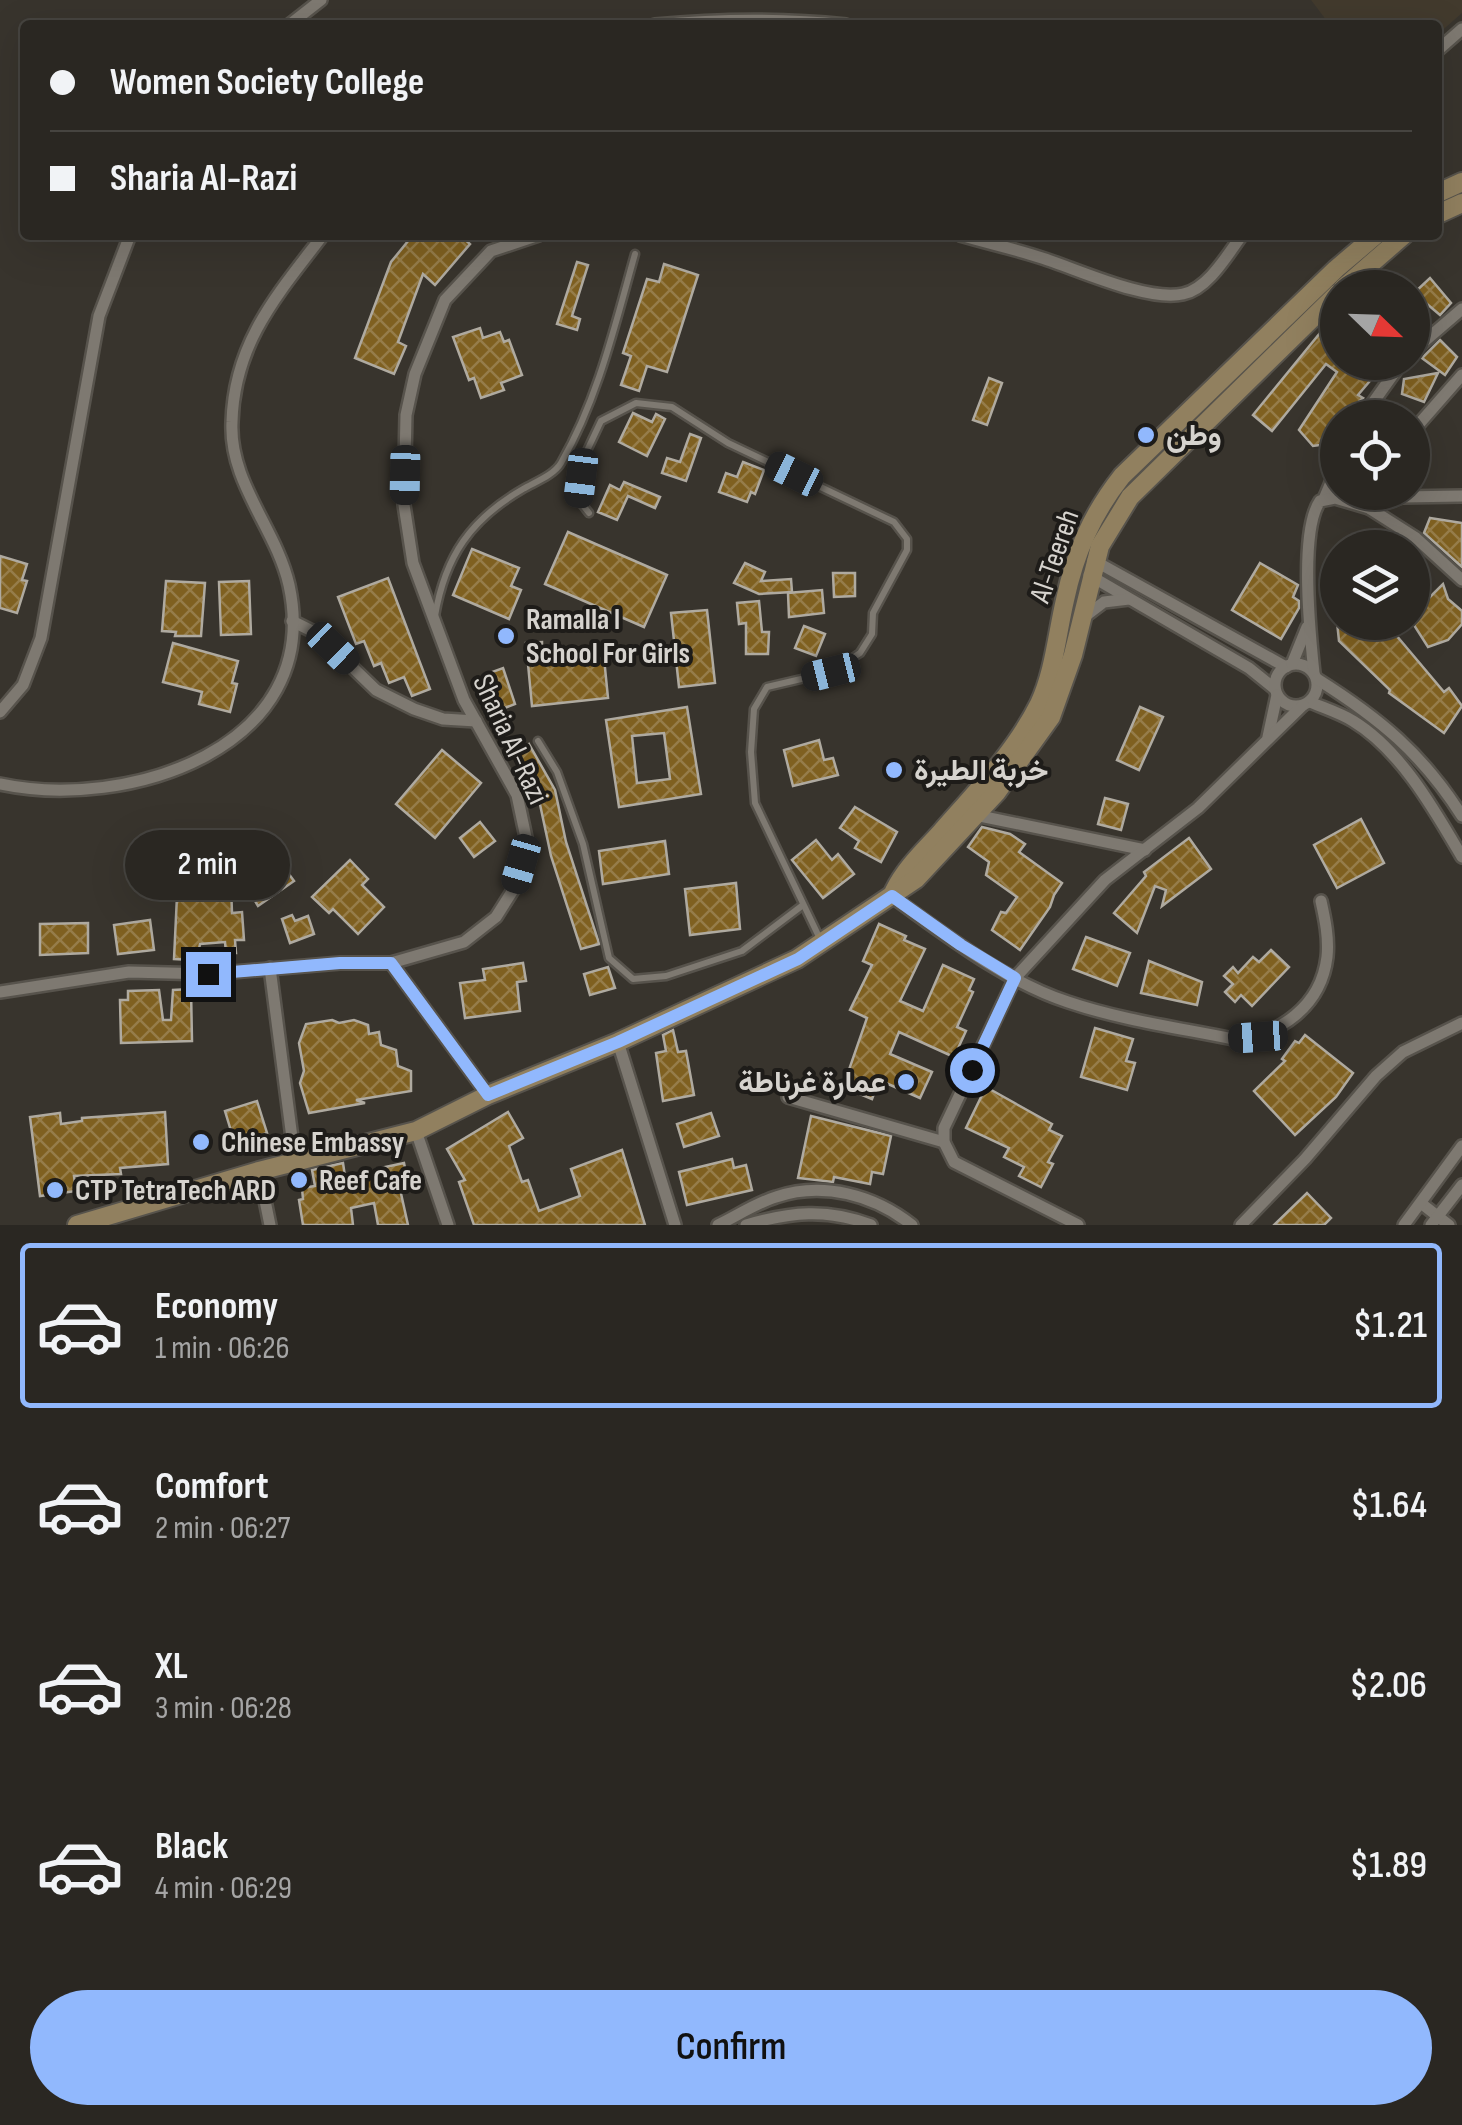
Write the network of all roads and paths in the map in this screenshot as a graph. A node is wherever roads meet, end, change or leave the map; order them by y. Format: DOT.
graph roads {
  1 [pos="321,0"];
  2 [pos="296,20"];
  3 [pos="706,20"];
  4 [pos="805,20"];
  5 [pos="1462,29"];
  6 [pos="1442,46"];
  7 [pos="128,240"];
  8 [pos="319,240"];
  9 [pos="524,240"];
  10 [pos="978,240"];
  11 [pos="1238,240"];
  12 [pos="1375,240"];
  13 [pos="1375,240"];
  14 [pos="635,254"];
  15 [pos="1356,270"];
  16 [pos="1462,308"];
  17 [pos="1320,311"];
  18 [pos="1430,336"];
  19 [pos="1462,375"];
  20 [pos="1430,411"];
  21 [pos="1430,495"];
  22 [pos="1462,496"];
  23 [pos="1320,503"];
  24 [pos="1372,510"];
  25 [pos="589,513"];
  26 [pos="1074,562"];
  27 [pos="1094,568"];
  28 [pos="1462,580"];
  29 [pos="1129,599"];
  30 [pos="1080,620"];
  31 [pos="292,622"];
  32 [pos="434,622"];
  33 [pos="1309,623"];
  34 [pos="1289,666"];
  35 [pos="1316,676"];
  36 [pos="1276,692"];
  37 [pos="1306,704"];
  38 [pos="0,712"];
  39 [pos="476,721"];
  40 [pos="538,741"];
  41 [pos="1264,746"];
  42 [pos="0,784"];
  43 [pos="975,815"];
  44 [pos="1462,816"];
  45 [pos="1144,850"];
  46 [pos="1462,857"];
  47 [pos="892,896"];
  48 [pos="1321,901"];
  49 [pos="803,904"];
  50 [pos="822,942"];
  51 [pos="391,963"];
  52 [pos="270,968"];
  53 [pos="1015,978"];
  54 [pos="0,992"];
  55 [pos="1457,1028"];
  56 [pos="618,1042"];
  57 [pos="488,1095"];
  58 [pos="788,1098"];
  59 [pos="416,1131"];
  60 [pos="944,1142"];
  61 [pos="1462,1146"];
  62 [pos="295,1161"];
  63 [pos="259,1171"];
  64 [pos="1462,1185"];
  65 [pos="1422,1204"];
  66 [pos="1434,1221"];
  67 [pos="76,1225"];
  68 [pos="270,1225"];
  69 [pos="448,1225"];
  70 [pos="675,1225"];
  71 [pos="718,1225"];
  72 [pos="746,1225"];
  73 [pos="870,1225"];
  74 [pos="912,1225"];
  75 [pos="1078,1225"];
  76 [pos="1241,1225"];
  77 [pos="1404,1225"];
  78 [pos="1449,1225"];
  1 -- 2 [label="street"];
  3 -- 4 [label="street"];
  5 -- 6 [label="street"];
  7 -- 38 [label="street"];
  8 -- 31 [label="street"];
  9 -- 32 [label="street, Sharia Al-Razi"];
  10 -- 11 [label="street"];
  12 -- 15 [label="main road, Al-Teereh"];
  13 -- 26 [label="main road, Al-Teereh"];
  14 -- 32 [label="lane"];
  16 -- 18 [label="street"];
  17 -- 27 [label="main road, Al-Teereh"];
  19 -- 20 [label="street"];
  21 -- 22 [label="street"];
  23 -- 33 [label="street"];
  24 -- 28 [label="street"];
  25 -- 49 [label="lane"];
  26 -- 27 [label="street"];
  26 -- 47 [label="main road, Al-Teereh"];
  27 -- 29 [label="street"];
  27 -- 30 [label="main road, Al-Teereh"];
  27 -- 34 [label="street"];
  29 -- 30 [label="street"];
  29 -- 36 [label="street"];
  30 -- 43 [label="main road, Al-Teereh"];
  31 -- 39 [label="street"];
  31 -- 42 [label="street"];
  32 -- 39 [label="street, Sharia Al-Razi"];
  33 -- 34 [label="street"];
  33 -- 35 [label="street"];
  34 -- 35 [label="street"];
  34 -- 36 [label="street"];
  35 -- 37 [label="street"];
  35 -- 44 [label="street"];
  36 -- 37 [label="street"];
  36 -- 41 [label="street"];
  37 -- 41 [label="street"];
  37 -- 46 [label="street"];
  39 -- 51 [label="street, Sharia Al-Razi"];
  40 -- 49 [label="lane"];
  41 -- 45 [label="street"];
  43 -- 45 [label="street"];
  43 -- 47 [label="main road, Al-Teereh"];
  45 -- 53 [label="street"];
  47 -- 50 [label="main road, Al-Teereh"];
  47 -- 53 [label="street"];
  48 -- 53 [label="street"];
  49 -- 50 [label="lane"];
  50 -- 56 [label="main road, Al-Teereh"];
  51 -- 52 [label="street, Sharia Al-Razi"];
  51 -- 57 [label="street"];
  52 -- 54 [label="street, Sharia Al-Razi"];
  52 -- 62 [label="street"];
  53 -- 60 [label="street"];
  55 -- 76 [label="street"];
  56 -- 57 [label="main road, Al-Teereh"];
  56 -- 70 [label="street"];
  57 -- 59 [label="main road, Al-Teereh"];
  58 -- 60 [label="street"];
  59 -- 62 [label="main road, Al-Teereh"];
  59 -- 69 [label="street"];
  60 -- 75 [label="street"];
  61 -- 65 [label="street"];
  62 -- 63 [label="main road, Al-Teereh"];
  63 -- 67 [label="main road, Al-Teereh"];
  63 -- 68 [label="street"];
  64 -- 66 [label="street"];
  65 -- 66 [label="street"];
  65 -- 77 [label="street"];
  66 -- 78 [label="street"];
  71 -- 74 [label="street"];
  72 -- 73 [label="street"];
}
